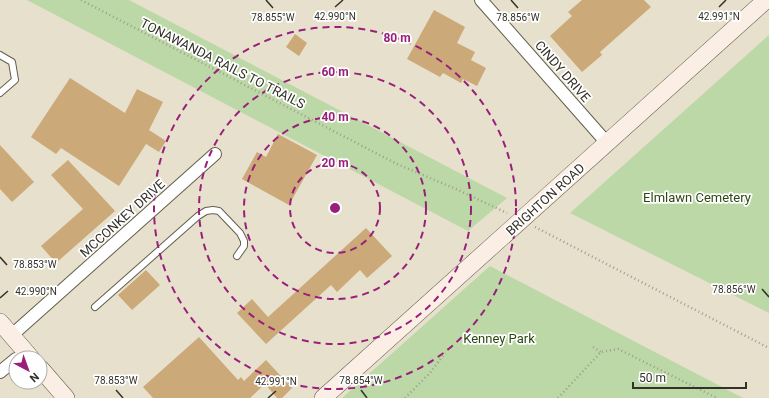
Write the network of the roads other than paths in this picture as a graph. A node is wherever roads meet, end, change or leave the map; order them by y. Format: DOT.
graph roads {
  1 [pos="482,0"];
  2 [pos="766,0"];
  3 [pos="0,55"];
  4 [pos="0,93"];
  5 [pos="607,143"];
  6 [pos="215,154"];
  7 [pos="237,256"];
  8 [pos="95,307"];
  9 [pos="0,322"];
  10 [pos="12,335"];
  11 [pos="19,350"];
  12 [pos="48,377"];
  13 [pos="66,398"];
  14 [pos="323,398"];
  1 -- 5 [label="street, CINDY DRIVE"];
  2 -- 5 [label="street, BRIGHTON ROAD"];
  3 -- 4 [label="lane"];
  5 -- 14 [label="street, BRIGHTON ROAD"];
  6 -- 10 [label="street, MCCONKEY DRIVE"];
  7 -- 8 [label="lane"];
  9 -- 10 [label="street"];
  10 -- 11 [label="street"];
  12 -- 13 [label="street"];
}
